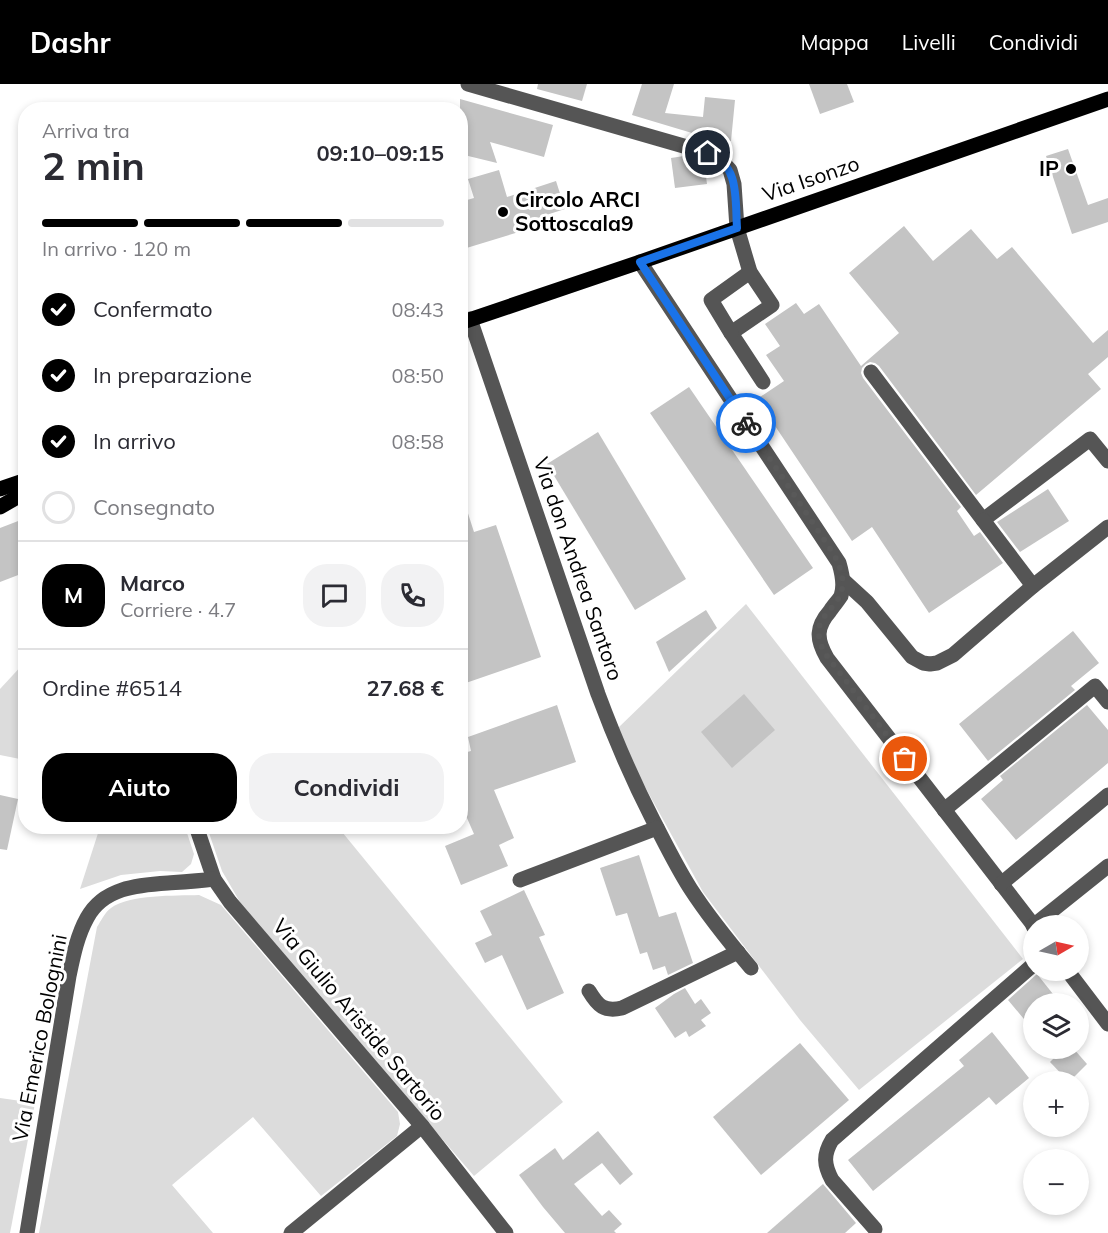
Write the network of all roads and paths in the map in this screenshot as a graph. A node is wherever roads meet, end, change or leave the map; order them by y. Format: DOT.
graph roads {
  1 [pos="468,84"];
  2 [pos="1108,99"];
  3 [pos="737,228"];
  4 [pos="640,262"];
  5 [pos="750,272"];
  6 [pos="468,320"];
  7 [pos="468,329"];
  8 [pos="731,333"];
  9 [pos="871,372"];
  10 [pos="763,382"];
  11 [pos="1108,461"];
  12 [pos="18,483"];
  13 [pos="0,489"];
  14 [pos="18,497"];
  15 [pos="0,507"];
  16 [pos="983,520"];
  17 [pos="1108,527"];
  18 [pos="843,580"];
  19 [pos="1033,586"];
  20 [pos="1108,702"];
  21 [pos="1108,795"];
  22 [pos="944,810"];
  23 [pos="657,828"];
  24 [pos="199,834"];
  25 [pos="1108,866"];
  26 [pos="214,879"];
  27 [pos="520,880"];
  28 [pos="1000,884"];
  29 [pos="1024,915"];
  30 [pos="1047,915"];
  31 [pos="738,952"];
  32 [pos="751,968"];
  33 [pos="1023,974"];
  34 [pos="1075,981"];
  35 [pos="589,991"];
  36 [pos="1108,1024"];
  37 [pos="422,1126"];
  38 [pos="875,1229"];
  39 [pos="27,1233"];
  40 [pos="291,1233"];
  41 [pos="506,1233"];
  1 -- 3 [label="street"];
  2 -- 3 [label="main road, Via Isonzo"];
  3 -- 4 [label="main road, Via Isonzo"];
  3 -- 5 [label="street"];
  4 -- 6 [label="main road, Via Isonzo"];
  4 -- 18 [label="street"];
  5 -- 8 [label="street"];
  5 -- 8 [label="street"];
  7 -- 23 [label="street, Via don Andrea Santoro"];
  8 -- 10 [label="street"];
  9 -- 16 [label="street"];
  11 -- 16 [label="street"];
  12 -- 13 [label="main road"];
  14 -- 15 [label="main road"];
  16 -- 19 [label="street"];
  17 -- 19 [label="street"];
  18 -- 19 [label="street"];
  18 -- 22 [label="street"];
  20 -- 22 [label="street"];
  21 -- 28 [label="street"];
  22 -- 28 [label="street"];
  23 -- 27 [label="street"];
  23 -- 31 [label="street, Via don Andrea Santoro"];
  24 -- 26 [label="street, Via Giulio Aristide Sartorio"];
  25 -- 30 [label="street"];
  26 -- 37 [label="street, Via Giulio Aristide Sartorio"];
  26 -- 39 [label="street, Via Emerico Bolognini"];
  28 -- 29 [label="street"];
  31 -- 32 [label="street, Via don Andrea Santoro"];
  31 -- 35 [label="street"];
  33 -- 38 [label="street"];
  34 -- 36 [label="street"];
  37 -- 40 [label="street"];
  37 -- 41 [label="street, Via Giulio Aristide Sartorio"];
}
